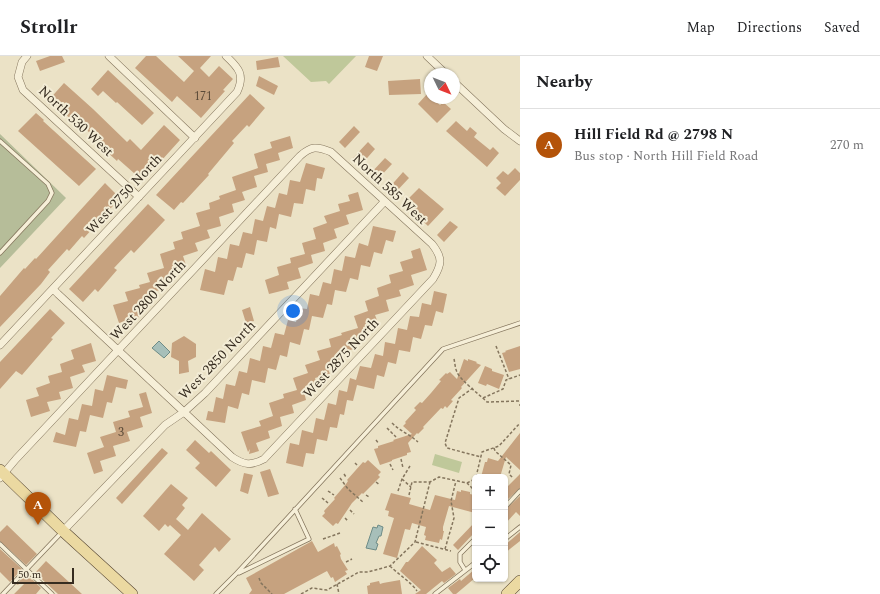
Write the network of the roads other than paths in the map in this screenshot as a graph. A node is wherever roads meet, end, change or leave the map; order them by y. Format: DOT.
graph roads {
  1 [pos="27,56"];
  2 [pos="108,56"];
  3 [pos="226,56"];
  4 [pos="427,56"];
  5 [pos="440,68"];
  6 [pos="460,88"];
  7 [pos="195,138"];
  8 [pos="520,140"];
  9 [pos="0,141"];
  10 [pos="314,147"];
  11 [pos="139,197"];
  12 [pos="384,202"];
  13 [pos="0,253"];
  14 [pos="441,260"];
  15 [pos="53,289"];
  16 [pos="520,324"];
  17 [pos="0,345"];
  18 [pos="118,350"];
  19 [pos="184,412"];
  20 [pos="1,474"];
  21 [pos="520,491"];
  22 [pos="508,504"];
  23 [pos="295,509"];
  24 [pos="520,527"];
  25 [pos="63,531"];
  26 [pos="508,537"];
  27 [pos="472,542"];
  28 [pos="0,544"];
  29 [pos="472,565"];
  30 [pos="26,570"];
  31 [pos="465,570"];
  32 [pos="237,574"];
  33 [pos="520,581"];
  34 [pos="3,594"];
  35 [pos="52,594"];
  36 [pos="132,594"];
  37 [pos="216,594"];
  38 [pos="435,594"];
  39 [pos="507,594"];
  1 -- 11 [label="street, North 530 West"];
  2 -- 7 [label="street"];
  3 -- 7 [label="street, West 2750 North"];
  4 -- 5 [label="street"];
  6 -- 8 [label="street"];
  7 -- 11 [label="street, West 2750 North"];
  9 -- 13 [label="lane"];
  10 -- 12 [label="street, North 585 West"];
  10 -- 18 [label="street, West 2800 North"];
  11 -- 15 [label="street, West 2750 North"];
  12 -- 14 [label="street, North 585 West"];
  12 -- 19 [label="street, West 2850 North"];
  14 -- 19 [label="street, West 2875 North"];
  15 -- 17 [label="street, West 2750 North"];
  15 -- 18 [label="street"];
  16 -- 23 [label="lane"];
  18 -- 19 [label="street"];
  18 -- 20 [label="street, West 2800 North"];
  19 -- 25 [label="street, West 2850 North"];
  20 -- 25 [label="main road"];
  21 -- 22 [label="lane"];
  23 -- 32 [label="lane"];
  23 -- 32 [label="lane"];
  24 -- 26 [label="lane"];
  25 -- 30 [label="lane"];
  25 -- 36 [label="main road"];
  27 -- 31 [label="lane"];
  28 -- 30 [label="lane"];
  29 -- 31 [label="lane"];
  30 -- 34 [label="lane"];
  30 -- 35 [label="lane"];
  31 -- 38 [label="lane"];
  32 -- 37 [label="lane"];
  33 -- 39 [label="main road"];
}
